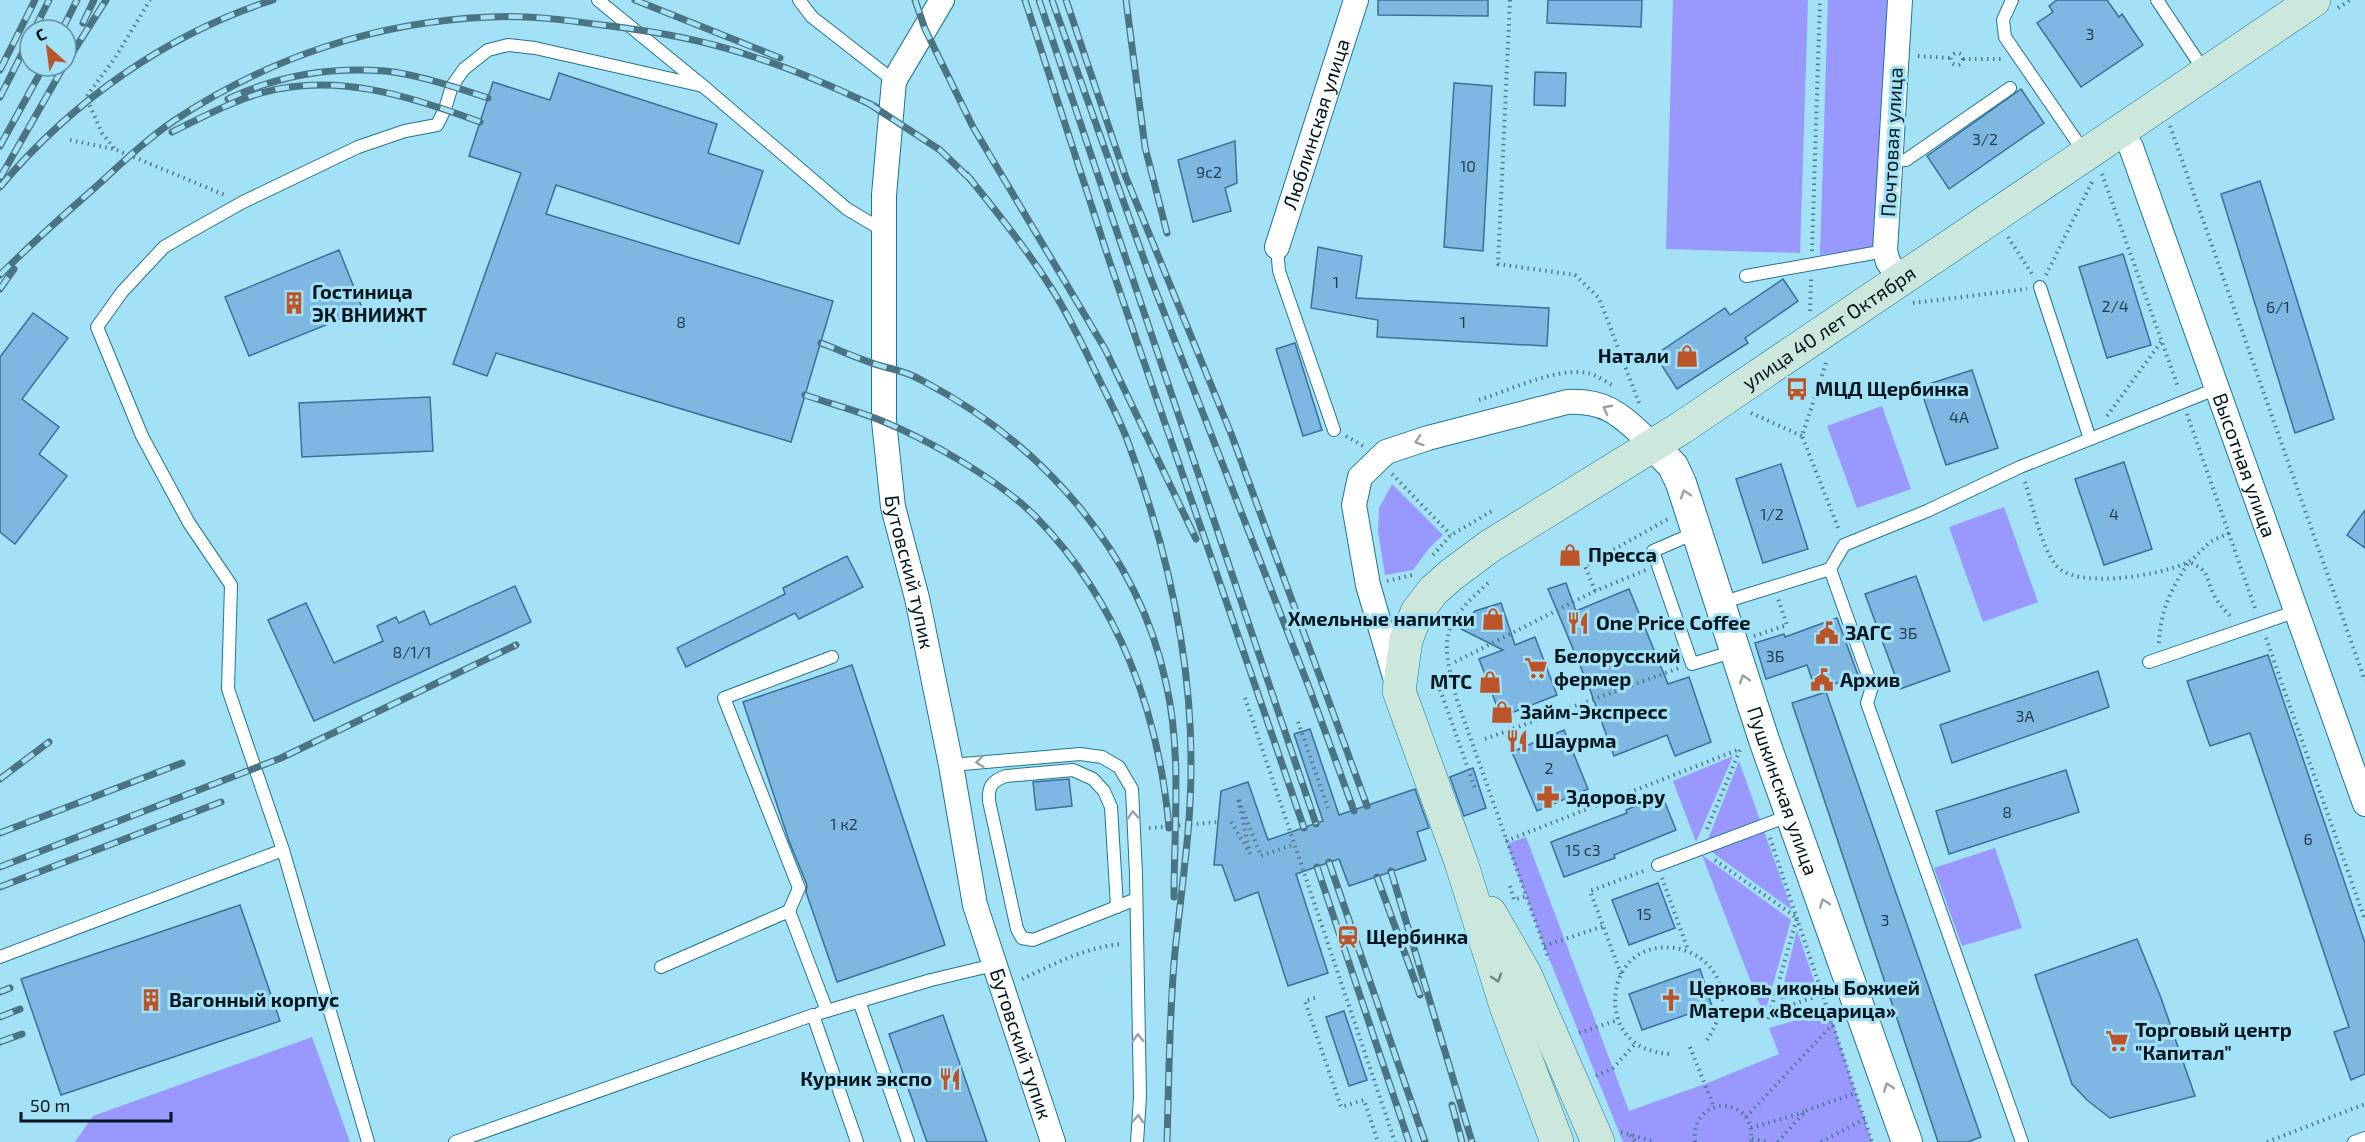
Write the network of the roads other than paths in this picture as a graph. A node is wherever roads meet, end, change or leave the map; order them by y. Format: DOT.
graph roads {
  1 [pos="598,0"];
  2 [pos="799,0"];
  3 [pos="942,0"];
  4 [pos="1356,0"];
  5 [pos="1900,0"];
  6 [pos="2012,0"];
  7 [pos="2157,0"];
  8 [pos="2314,0"];
  9 [pos="2206,73"];
  10 [pos="894,81"];
  11 [pos="703,86"];
  12 [pos="2010,88"];
  13 [pos="2120,130"];
  14 [pos="2085,153"];
  15 [pos="1891,161"];
  16 [pos="884,231"];
  17 [pos="1277,247"];
  18 [pos="1885,251"];
  19 [pos="1746,276"];
  20 [pos="2040,287"];
  21 [pos="1904,292"];
  22 [pos="2218,388"];
  23 [pos="1334,430"];
  24 [pos="2090,439"];
  25 [pos="1653,445"];
  26 [pos="1686,524"];
  27 [pos="1830,569"];
  28 [pos="1720,603"];
  29 [pos="2297,611"];
  30 [pos="1734,647"];
  31 [pos="832,657"];
  32 [pos="2154,660"];
  33 [pos="1399,691"];
  34 [pos="951,765"];
  35 [pos="2365,804"];
  36 [pos="1779,819"];
  37 [pos="283,850"];
  38 [pos="1461,862"];
  39 [pos="1658,866"];
  40 [pos="1136,900"];
  41 [pos="1117,907"];
  42 [pos="789,911"];
  43 [pos="0,957"];
  44 [pos="994,965"];
  45 [pos="661,967"];
  46 [pos="859,1001"];
  47 [pos="827,1011"];
  48 [pos="813,1015"];
  49 [pos="2365,1138"];
  50 [pos="368,1142"];
  51 [pos="455,1142"];
  52 [pos="857,1142"];
  53 [pos="908,1142"];
  54 [pos="1053,1142"];
  55 [pos="1137,1142"];
  56 [pos="1557,1142"];
  57 [pos="1598,1142"];
  58 [pos="1907,1142"];
  59 [pos="2022,1142"];
  60 [pos="2354,1142"];
  1 -- 11 [label="lane"];
  2 -- 10 [label="lane"];
  3 -- 10 [label="street, Бутовский тупик"];
  4 -- 17 [label="street, Люблинская улица"];
  5 -- 15 [label="street, Почтовая улица"];
  6 -- 14 [label="lane"];
  7 -- 9 [label="lane"];
  8 -- 9 [label="main road, улица 40 лет Октября"];
  9 -- 13 [label="main road, улица 40 лет Октября"];
  10 -- 16 [label="street, Бутовский тупик"];
  11 -- 16 [label="lane"];
  11 -- 37 [label="lane"];
  12 -- 15 [label="lane"];
  13 -- 14 [label="main road, улица 40 лет Октября"];
  13 -- 22 [label="street, Высотная улица"];
  14 -- 21 [label="main road, улица 40 лет Октября"];
  15 -- 18 [label="street, Почтовая улица"];
  16 -- 34 [label="street, Бутовский тупик"];
  17 -- 23 [label="lane"];
  18 -- 19 [label="lane"];
  18 -- 21 [label="street"];
  20 -- 24 [label="lane"];
  21 -- 25 [label="main road, улица 40 лет Октября"];
  22 -- 24 [label="lane"];
  22 -- 29 [label="street, Высотная улица"];
  24 -- 27 [label="lane"];
  26 -- 25 [label="street, Пушкинская улица, one-way"];
  25 -- 33 [label="main road, улица 40 лет Октября"];
  25 -- 33 [label="street, one-way"];
  26 -- 28 [label="street, Пушкинская улица"];
  26 -- 30 [label="lane"];
  27 -- 28 [label="lane"];
  27 -- 59 [label="lane"];
  28 -- 30 [label="street, Пушкинская улица"];
  29 -- 32 [label="lane"];
  29 -- 35 [label="street, Высотная улица"];
  36 -- 30 [label="street, Пушкинская улица, one-way"];
  31 -- 42 [label="lane"];
  33 -- 38 [label="main road"];
  40 -- 34 [label="lane, one-way"];
  34 -- 44 [label="street, Бутовский тупик"];
  36 -- 39 [label="lane"];
  58 -- 36 [label="street, Пушкинская улица, one-way"];
  37 -- 43 [label="lane"];
  37 -- 50 [label="lane"];
  38 -- 56 [label="main road, one-way"];
  38 -- 57 [label="main road"];
  40 -- 41 [label="lane"];
  55 -- 40 [label="lane, one-way"];
  41 -- 41 [label="lane"];
  42 -- 45 [label="lane"];
  42 -- 47 [label="lane"];
  44 -- 46 [label="lane"];
  44 -- 54 [label="street, Бутовский тупик"];
  46 -- 47 [label="lane"];
  46 -- 53 [label="lane"];
  47 -- 48 [label="lane"];
  48 -- 51 [label="lane"];
  48 -- 52 [label="lane"];
  49 -- 60 [label="lane"];
}
